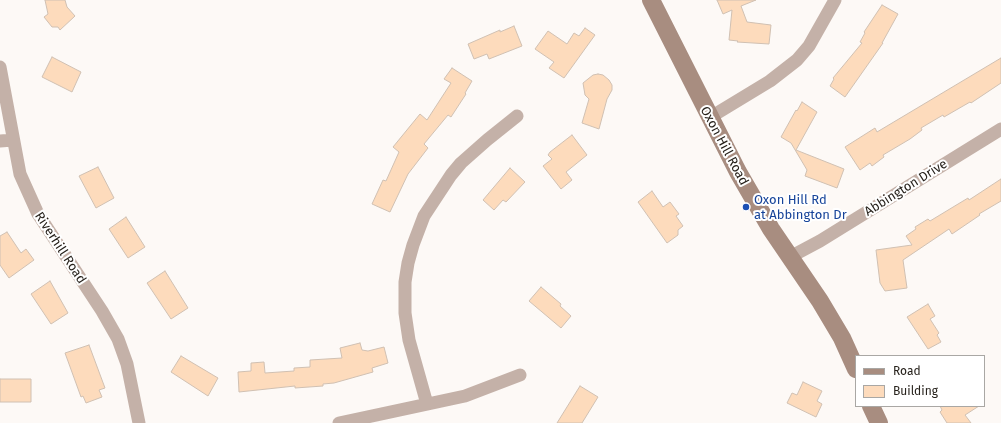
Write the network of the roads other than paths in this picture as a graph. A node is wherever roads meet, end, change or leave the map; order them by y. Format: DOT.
graph roads {
  1 [pos="651,0"];
  2 [pos="836,0"];
  3 [pos="0,67"];
  4 [pos="517,116"];
  5 [pos="709,118"];
  6 [pos="1001,129"];
  7 [pos="7,140"];
  8 [pos="790,257"];
  9 [pos="855,367"];
  10 [pos="520,375"];
  11 [pos="427,404"];
  12 [pos="139,423"];
  13 [pos="339,423"];
  1 -- 5 [label="main road, Oxon Hill Road"];
  2 -- 5 [label="street"];
  3 -- 7 [label="street, Riverhill Road"];
  4 -- 11 [label="street"];
  5 -- 8 [label="main road, Oxon Hill Road"];
  6 -- 8 [label="street, Abbington Drive"];
  7 -- 12 [label="street, Riverhill Road"];
  8 -- 9 [label="main road, Oxon Hill Road"];
  10 -- 11 [label="street"];
  11 -- 13 [label="street"];
}
